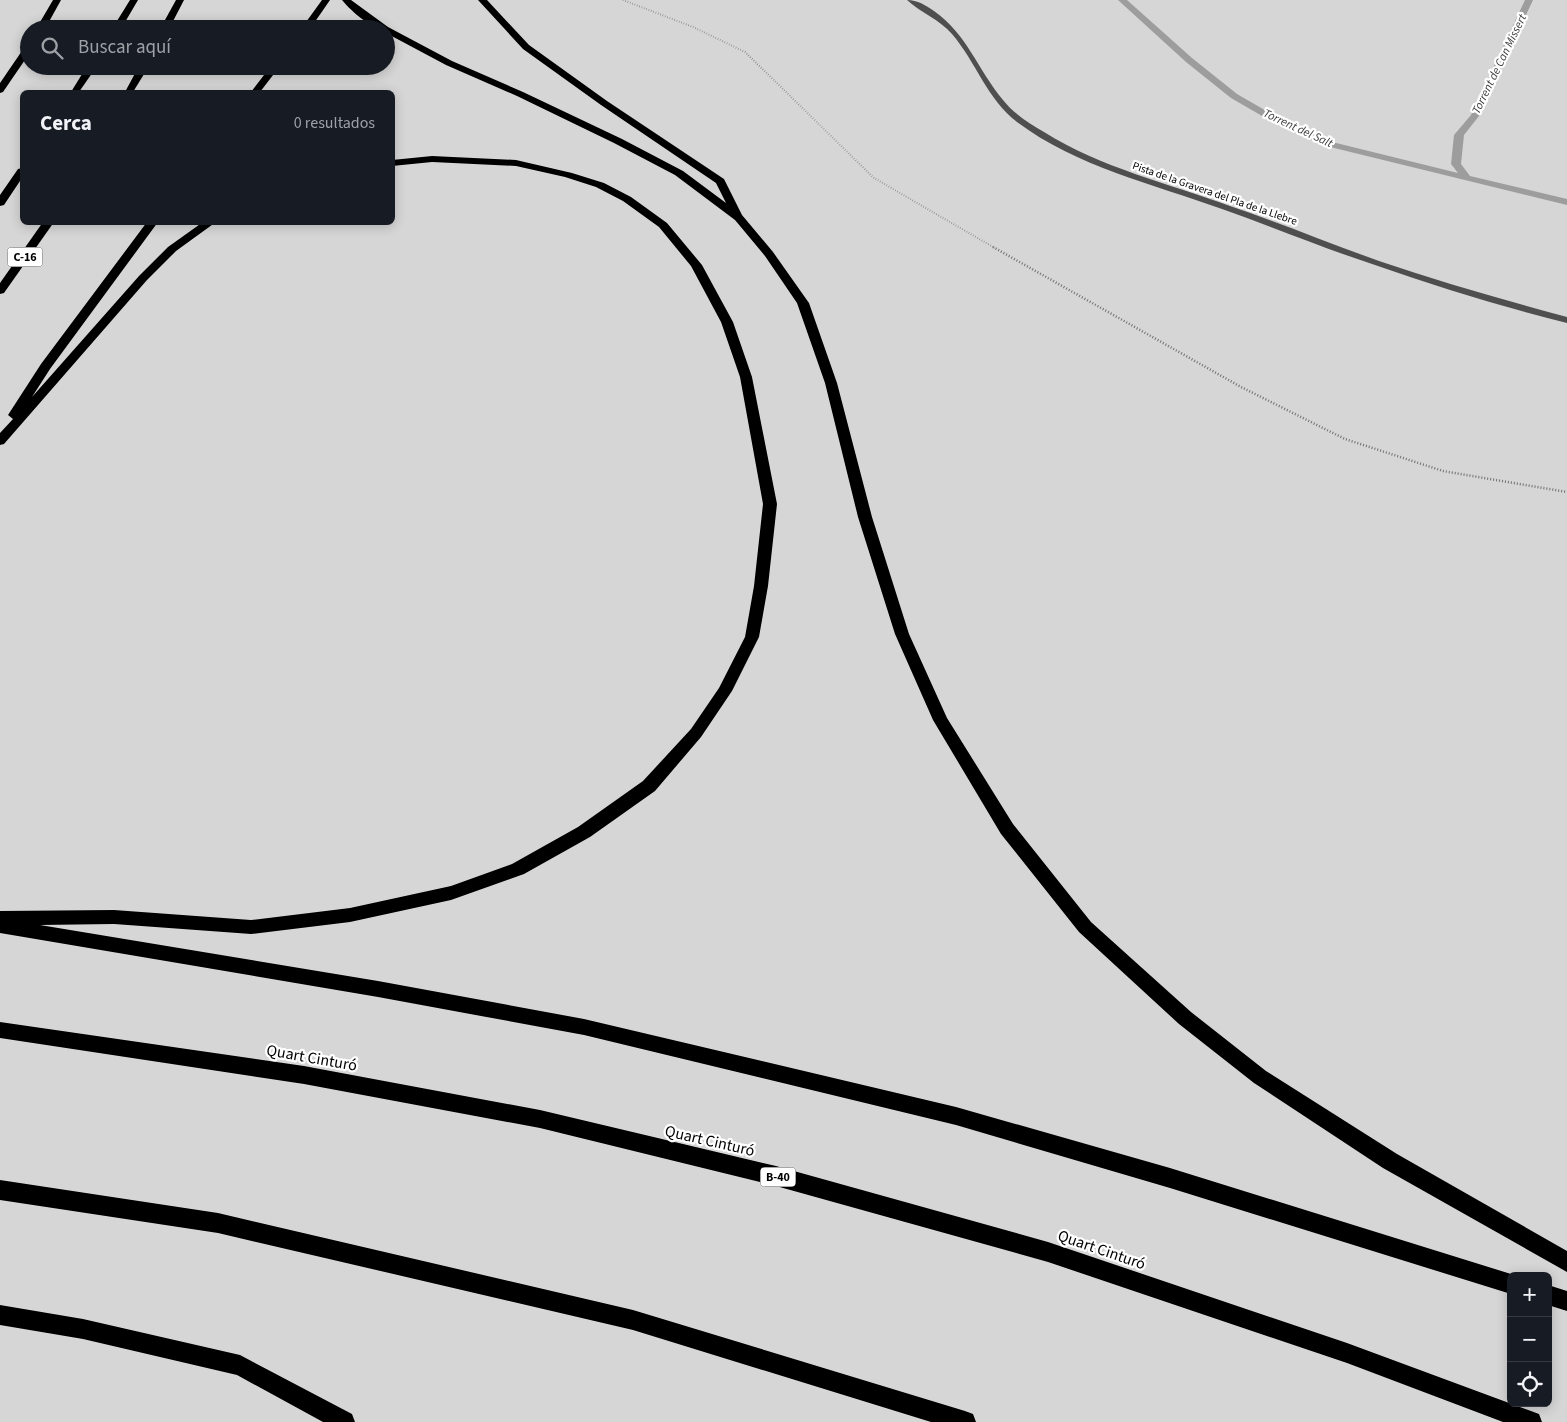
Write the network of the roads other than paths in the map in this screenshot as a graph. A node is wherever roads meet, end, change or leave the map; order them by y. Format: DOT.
graph roads {
  1 [pos="57,0"];
  2 [pos="134,0"];
  3 [pos="180,0"];
  4 [pos="326,0"];
  5 [pos="346,0"];
  6 [pos="482,0"];
  7 [pos="911,0"];
  8 [pos="45,20"];
  9 [pos="122,20"];
  10 [pos="169,20"];
  11 [pos="312,20"];
  12 [pos="372,20"];
  13 [pos="395,34"];
  14 [pos="20,60"];
  15 [pos="86,75"];
  16 [pos="139,75"];
  17 [pos="269,75"];
  18 [pos="0,90"];
  19 [pos="76,90"];
  20 [pos="130,90"];
  21 [pos="257,90"];
  22 [pos="395,163"];
  23 [pos="20,173"];
  24 [pos="0,203"];
  25 [pos="739,218"];
  26 [pos="47,225"];
  27 [pos="151,225"];
  28 [pos="207,225"];
  29 [pos="0,291"];
  30 [pos="1567,320"];
  31 [pos="0,437"];
  32 [pos="0,442"];
  33 [pos="0,918"];
  34 [pos="0,926"];
  35 [pos="0,1030"];
  36 [pos="0,1190"];
  37 [pos="1567,1262"];
  38 [pos="1507,1283"];
  39 [pos="1552,1296"];
  40 [pos="1567,1301"];
  41 [pos="0,1315"];
  42 [pos="344,1422"];
  43 [pos="965,1422"];
  44 [pos="1531,1422"];
  1 -- 8 [label="highway"];
  2 -- 9 [label="highway"];
  3 -- 10 [label="highway"];
  4 -- 11 [label="highway"];
  5 -- 12 [label="highway"];
  6 -- 25 [label="highway"];
  7 -- 30 [label="street, Pista de la Gravera del Pla de la Llebre"];
  13 -- 25 [label="highway"];
  14 -- 18 [label="highway"];
  15 -- 19 [label="highway"];
  16 -- 20 [label="highway"];
  17 -- 21 [label="highway"];
  22 -- 33 [label="highway"];
  23 -- 24 [label="highway"];
  25 -- 37 [label="highway"];
  26 -- 29 [label="highway, C-16"];
  27 -- 31 [label="highway"];
  28 -- 32 [label="highway"];
  34 -- 38 [label="highway"];
  35 -- 44 [label="highway, Quart Cinturó / B-40"];
  36 -- 43 [label="highway"];
  39 -- 40 [label="highway"];
  41 -- 42 [label="highway"];
}
